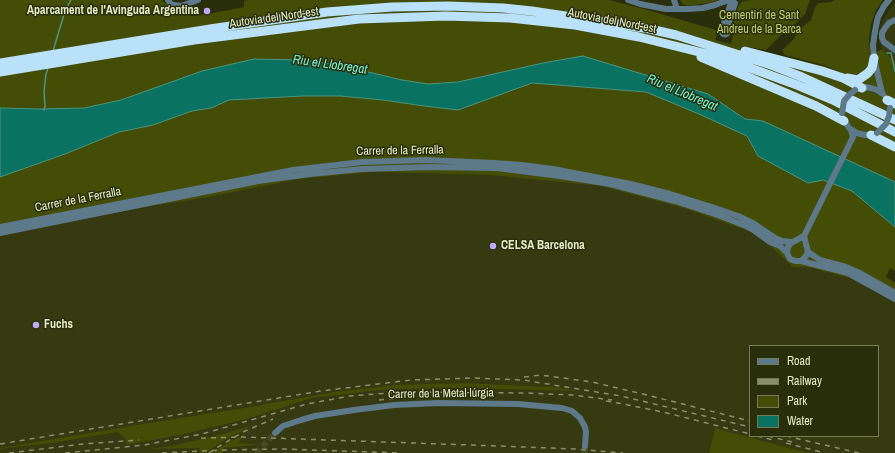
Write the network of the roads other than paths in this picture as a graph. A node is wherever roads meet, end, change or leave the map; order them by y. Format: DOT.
graph roads {
  1 [pos="166,0"];
  2 [pos="174,0"];
  3 [pos="198,0"];
  4 [pos="628,0"];
  5 [pos="674,0"];
  6 [pos="729,0"];
  7 [pos="732,0"];
  8 [pos="735,0"];
  9 [pos="889,0"];
  10 [pos="186,4"];
  11 [pos="677,9"];
  12 [pos="895,20"];
  13 [pos="693,40"];
  14 [pos="676,46"];
  15 [pos="895,50"];
  16 [pos="874,58"];
  17 [pos="0,63"];
  18 [pos="0,72"];
  19 [pos="878,75"];
  20 [pos="843,78"];
  21 [pos="863,89"];
  22 [pos="888,101"];
  23 [pos="843,117"];
  24 [pos="895,120"];
  25 [pos="851,130"];
  26 [pos="895,132"];
  27 [pos="860,134"];
  28 [pos="874,134"];
  29 [pos="853,137"];
  30 [pos="895,147"];
  31 [pos="0,227"];
  32 [pos="0,232"];
  33 [pos="804,236"];
  34 [pos="794,242"];
  35 [pos="807,249"];
  36 [pos="787,253"];
  37 [pos="801,261"];
  38 [pos="895,293"];
  39 [pos="895,299"];
  40 [pos="275,433"];
  41 [pos="585,446"];
  1 -- 10 [label="street"];
  2 -- 10 [label="street"];
  3 -- 10 [label="street"];
  4 -- 11 [label="street"];
  5 -- 11 [label="street"];
  6 -- 11 [label="street"];
  7 -- 8 [label="street"];
  9 -- 16 [label="street"];
  12 -- 15 [label="street"];
  13 -- 17 [label="highway, Autovia del Nord-est"];
  13 -- 20 [label="highway"];
  13 -- 24 [label="highway, Autovia del Nord-est"];
  14 -- 18 [label="highway, Autovia del Nord-est"];
  14 -- 23 [label="highway"];
  14 -- 26 [label="highway, Autovia del Nord-est"];
  16 -- 19 [label="street"];
  16 -- 20 [label="highway"];
  19 -- 21 [label="street"];
  19 -- 22 [label="street"];
  20 -- 21 [label="highway"];
  21 -- 22 [label="street"];
  21 -- 23 [label="street, bridge"];
  22 -- 28 [label="street, bridge"];
  23 -- 25 [label="street"];
  25 -- 27 [label="street"];
  25 -- 29 [label="street"];
  27 -- 28 [label="street"];
  27 -- 29 [label="street"];
  28 -- 30 [label="highway"];
  29 -- 33 [label="street"];
  31 -- 34 [label="street, Carrer de la Ferralla"];
  32 -- 36 [label="street, Carrer de la Ferralla"];
  33 -- 34 [label="street"];
  33 -- 35 [label="street"];
  34 -- 35 [label="street"];
  34 -- 36 [label="street"];
  35 -- 37 [label="street"];
  35 -- 38 [label="street"];
  36 -- 37 [label="street"];
  37 -- 39 [label="street"];
  40 -- 41 [label="street, Carrer de la Metal·lúrgia"];
}
